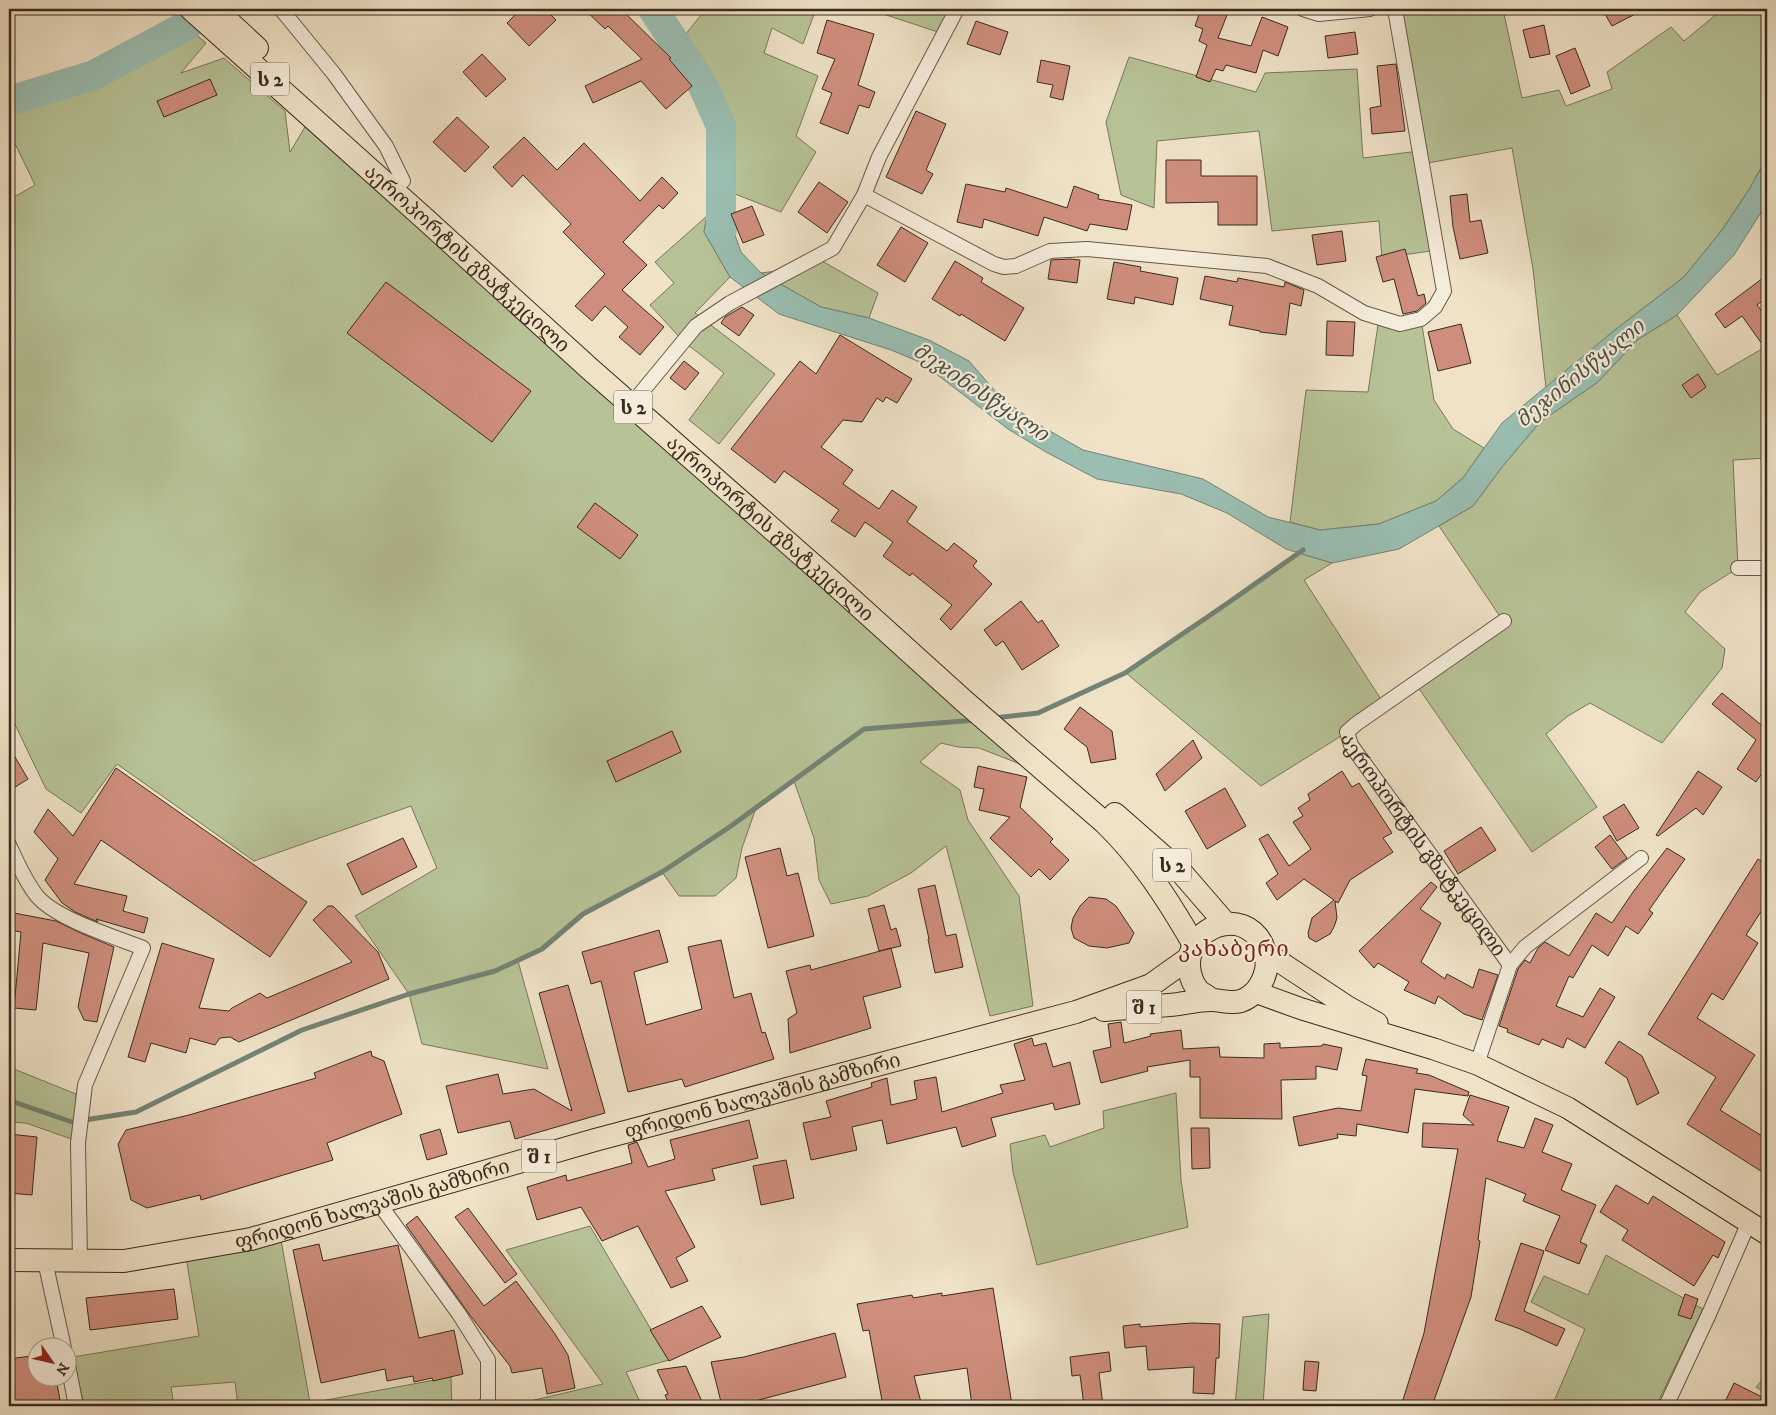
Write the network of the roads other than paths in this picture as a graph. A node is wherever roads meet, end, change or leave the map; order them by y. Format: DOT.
graph roads {
  1 [pos="191,9"];
  2 [pos="215,9"];
  3 [pos="281,9"];
  4 [pos="957,9"];
  5 [pos="1303,9"];
  6 [pos="1370,9"];
  7 [pos="1395,9"];
  8 [pos="227,31"];
  9 [pos="403,181"];
  10 [pos="864,196"];
  11 [pos="640,394"];
  12 [pos="1738,568"];
  13 [pos="1767,568"];
  14 [pos="1504,621"];
  15 [pos="969,696"];
  16 [pos="1016,736"];
  17 [pos="9,845"];
  18 [pos="1641,858"];
  19 [pos="1226,924"];
  20 [pos="1191,950"];
  21 [pos="1266,952"];
  22 [pos="1510,965"];
  23 [pos="1255,992"];
  24 [pos="1212,1000"];
  25 [pos="1076,1012"];
  26 [pos="1412,1042"];
  27 [pos="1477,1064"];
  28 [pos="378,1202"];
  29 [pos="1749,1222"];
  30 [pos="1767,1234"];
  31 [pos="9,1260"];
  32 [pos="45,1261"];
  33 [pos="80,1261"];
  34 [pos="62,1338"];
  35 [pos="72,1388"];
  36 [pos="76,1406"];
  37 [pos="484,1406"];
  38 [pos="1666,1406"];
  1 -- 8 [label="highway, აეროპორტის გზატკეცილი / ს 2"];
  2 -- 8 [label="highway, აეროპორტის გზატკეცილი / ს 2"];
  3 -- 9 [label="street"];
  4 -- 10 [label="street"];
  5 -- 6 [label="street"];
  7 -- 10 [label="street"];
  8 -- 9 [label="highway, აეროპორტის გზატკეცილი / ს 2"];
  8 -- 15 [label="highway, აეროპორტის გზატკეცილი / ს 2"];
  9 -- 11 [label="highway, აეროპორტის გზატკეცილი / ს 2"];
  10 -- 11 [label="street"];
  11 -- 15 [label="highway, აეროპორტის გზატკეცილი / ს 2"];
  12 -- 13 [label="street"];
  14 -- 22 [label="street, აეროპორტის გზატკეცილი"];
  15 -- 16 [label="highway, აეროპორტის გზატკეცილი / ს 2"];
  16 -- 19 [label="highway, აეროპორტის გზატკეცილი / ს 2"];
  16 -- 20 [label="highway, აეროპორტის გზატკეცილი / ს 2"];
  17 -- 33 [label="street"];
  18 -- 22 [label="street, აეროპორტის გზატკეცილი"];
  19 -- 20 [label="highway"];
  19 -- 21 [label="highway"];
  20 -- 24 [label="highway"];
  20 -- 25 [label="highway, შ 1"];
  21 -- 23 [label="highway"];
  21 -- 26 [label="main road"];
  22 -- 27 [label="street, აეროპორტის გზატკეცილი"];
  23 -- 24 [label="highway"];
  23 -- 26 [label="main road"];
  24 -- 25 [label="highway, შ 1"];
  25 -- 28 [label="highway, ფრიდონ ხალვაშის გამზირი / შ 1"];
  26 -- 27 [label="main road"];
  27 -- 29 [label="main road"];
  28 -- 33 [label="highway, ფრიდონ ხალვაშის გამზირი / შ 1"];
  28 -- 37 [label="street"];
  29 -- 30 [label="main road"];
  29 -- 38 [label="street"];
  31 -- 32 [label="highway, ფრიდონ ხალვაშის გამზირი / შ 1"];
  32 -- 33 [label="highway, ფრიდონ ხალვაშის გამზირი / შ 1"];
  32 -- 34 [label="street"];
  35 -- 36 [label="street"];
}
